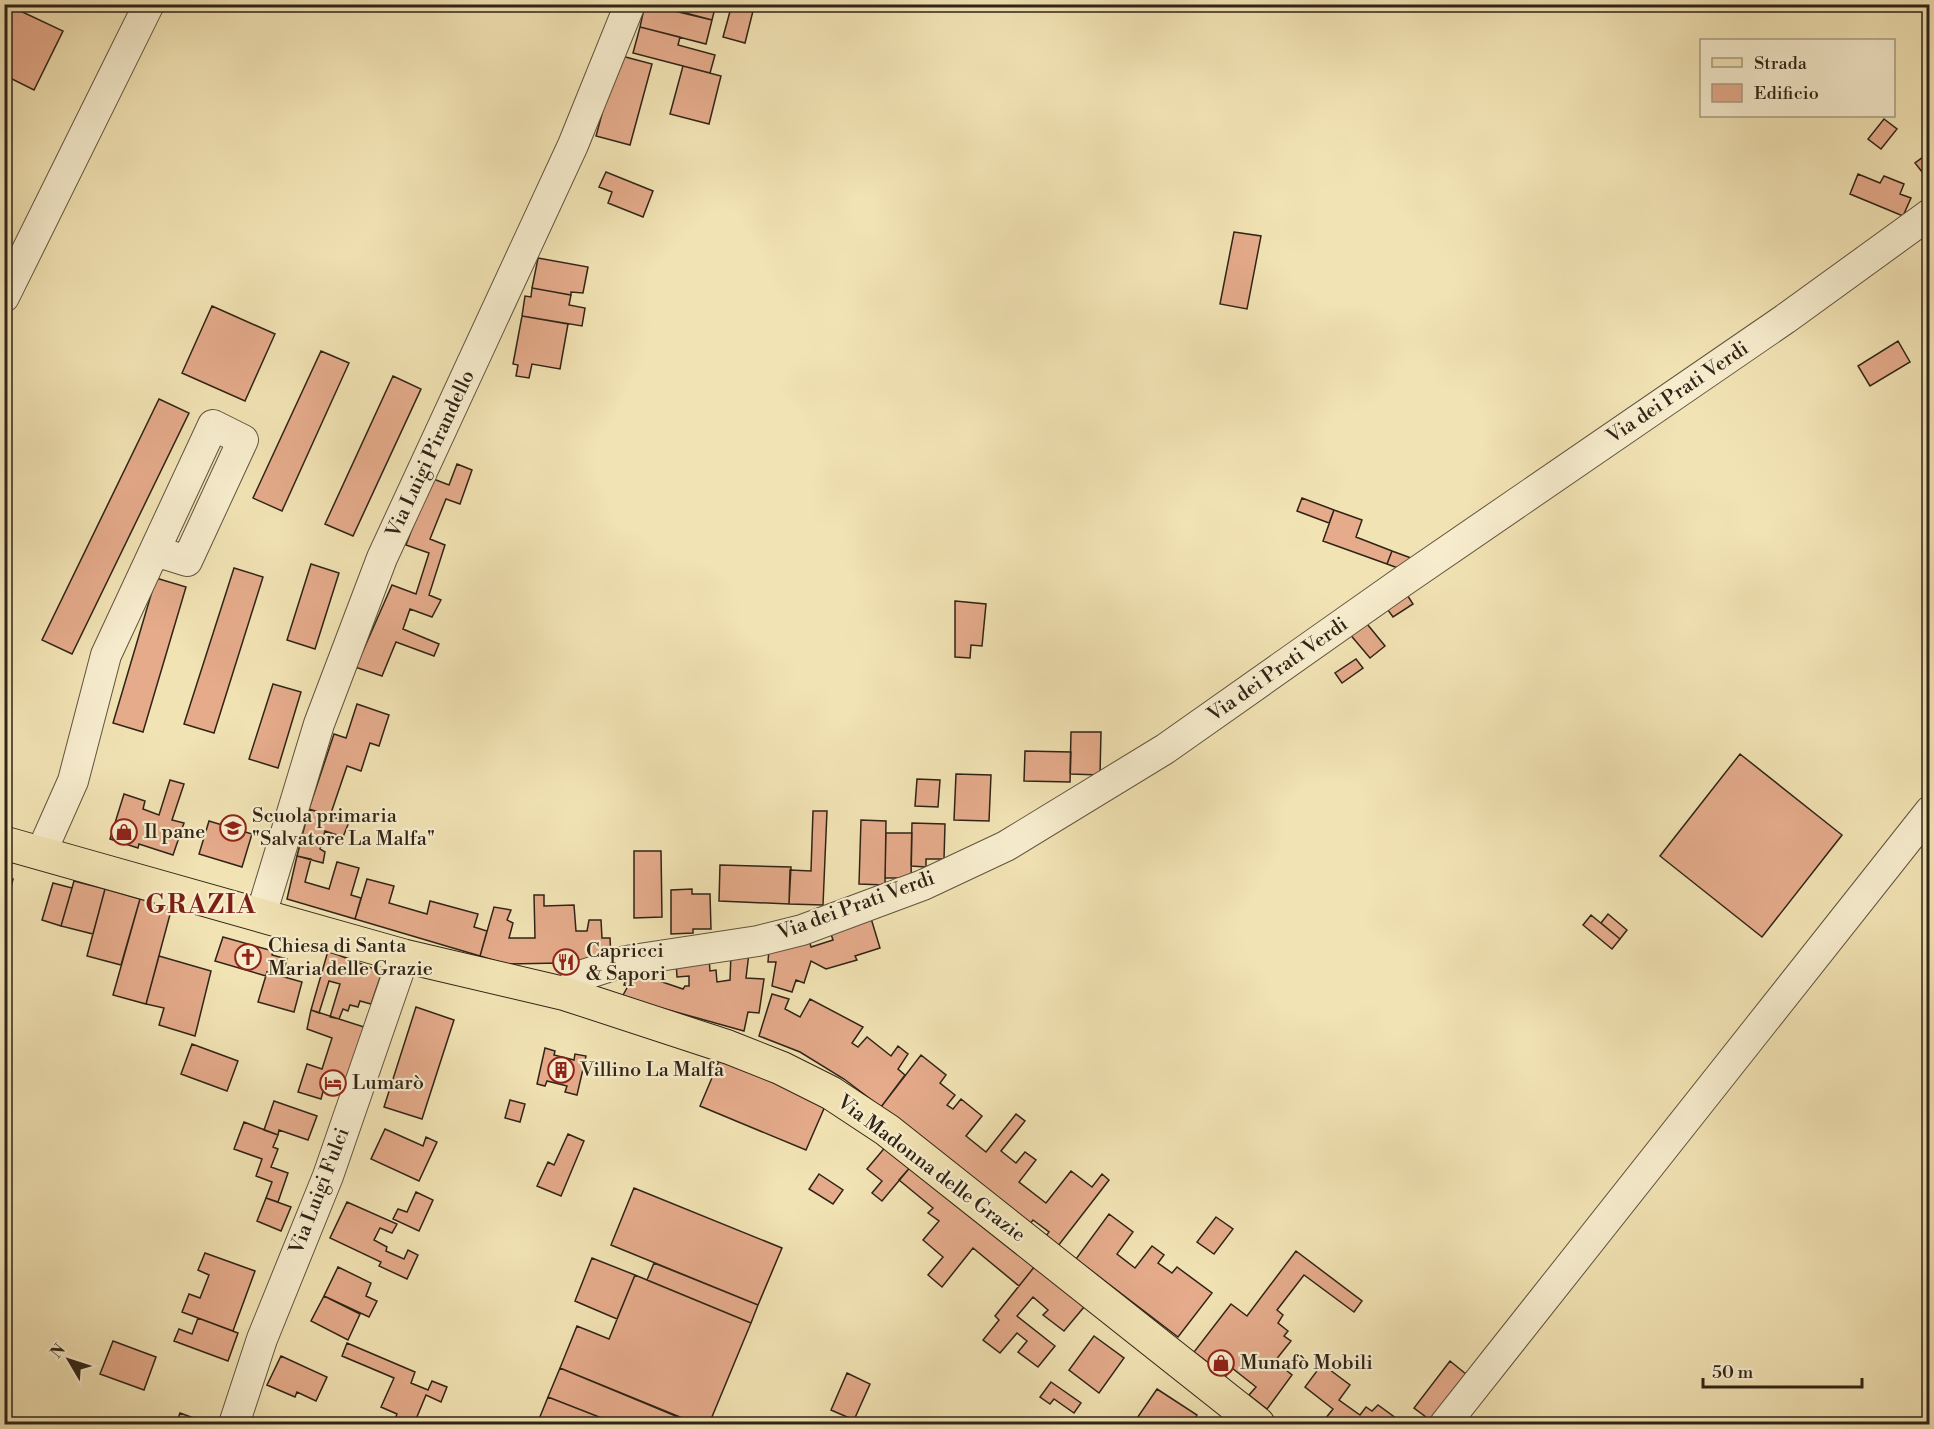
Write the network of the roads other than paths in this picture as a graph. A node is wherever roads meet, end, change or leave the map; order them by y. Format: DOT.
graph roads {
  1 [pos="149,4"];
  2 [pos="630,4"];
  3 [pos="1929,214"];
  4 [pos="4,297"];
  5 [pos="154,551"];
  6 [pos="1929,811"];
  7 [pos="4,843"];
  8 [pos="41,853"];
  9 [pos="261,915"];
  10 [pos="404,956"];
  11 [pos="566,994"];
  12 [pos="1241,1419"];
  13 [pos="234,1425"];
  14 [pos="1445,1425"];
  1 -- 4 [label="street"];
  2 -- 9 [label="street, Via Luigi Pirandello"];
  3 -- 11 [label="street, Via dei Prati Verdi"];
  5 -- 8 [label="street"];
  6 -- 14 [label="street"];
  7 -- 8 [label="main road, Via Madonna delle Grazie"];
  8 -- 9 [label="main road, Via Madonna delle Grazie"];
  9 -- 10 [label="main road, Via Madonna delle Grazie"];
  10 -- 11 [label="main road, Via Madonna delle Grazie"];
  10 -- 13 [label="street, Via Luigi Fulci"];
  11 -- 12 [label="main road, Via Madonna delle Grazie"];
}
